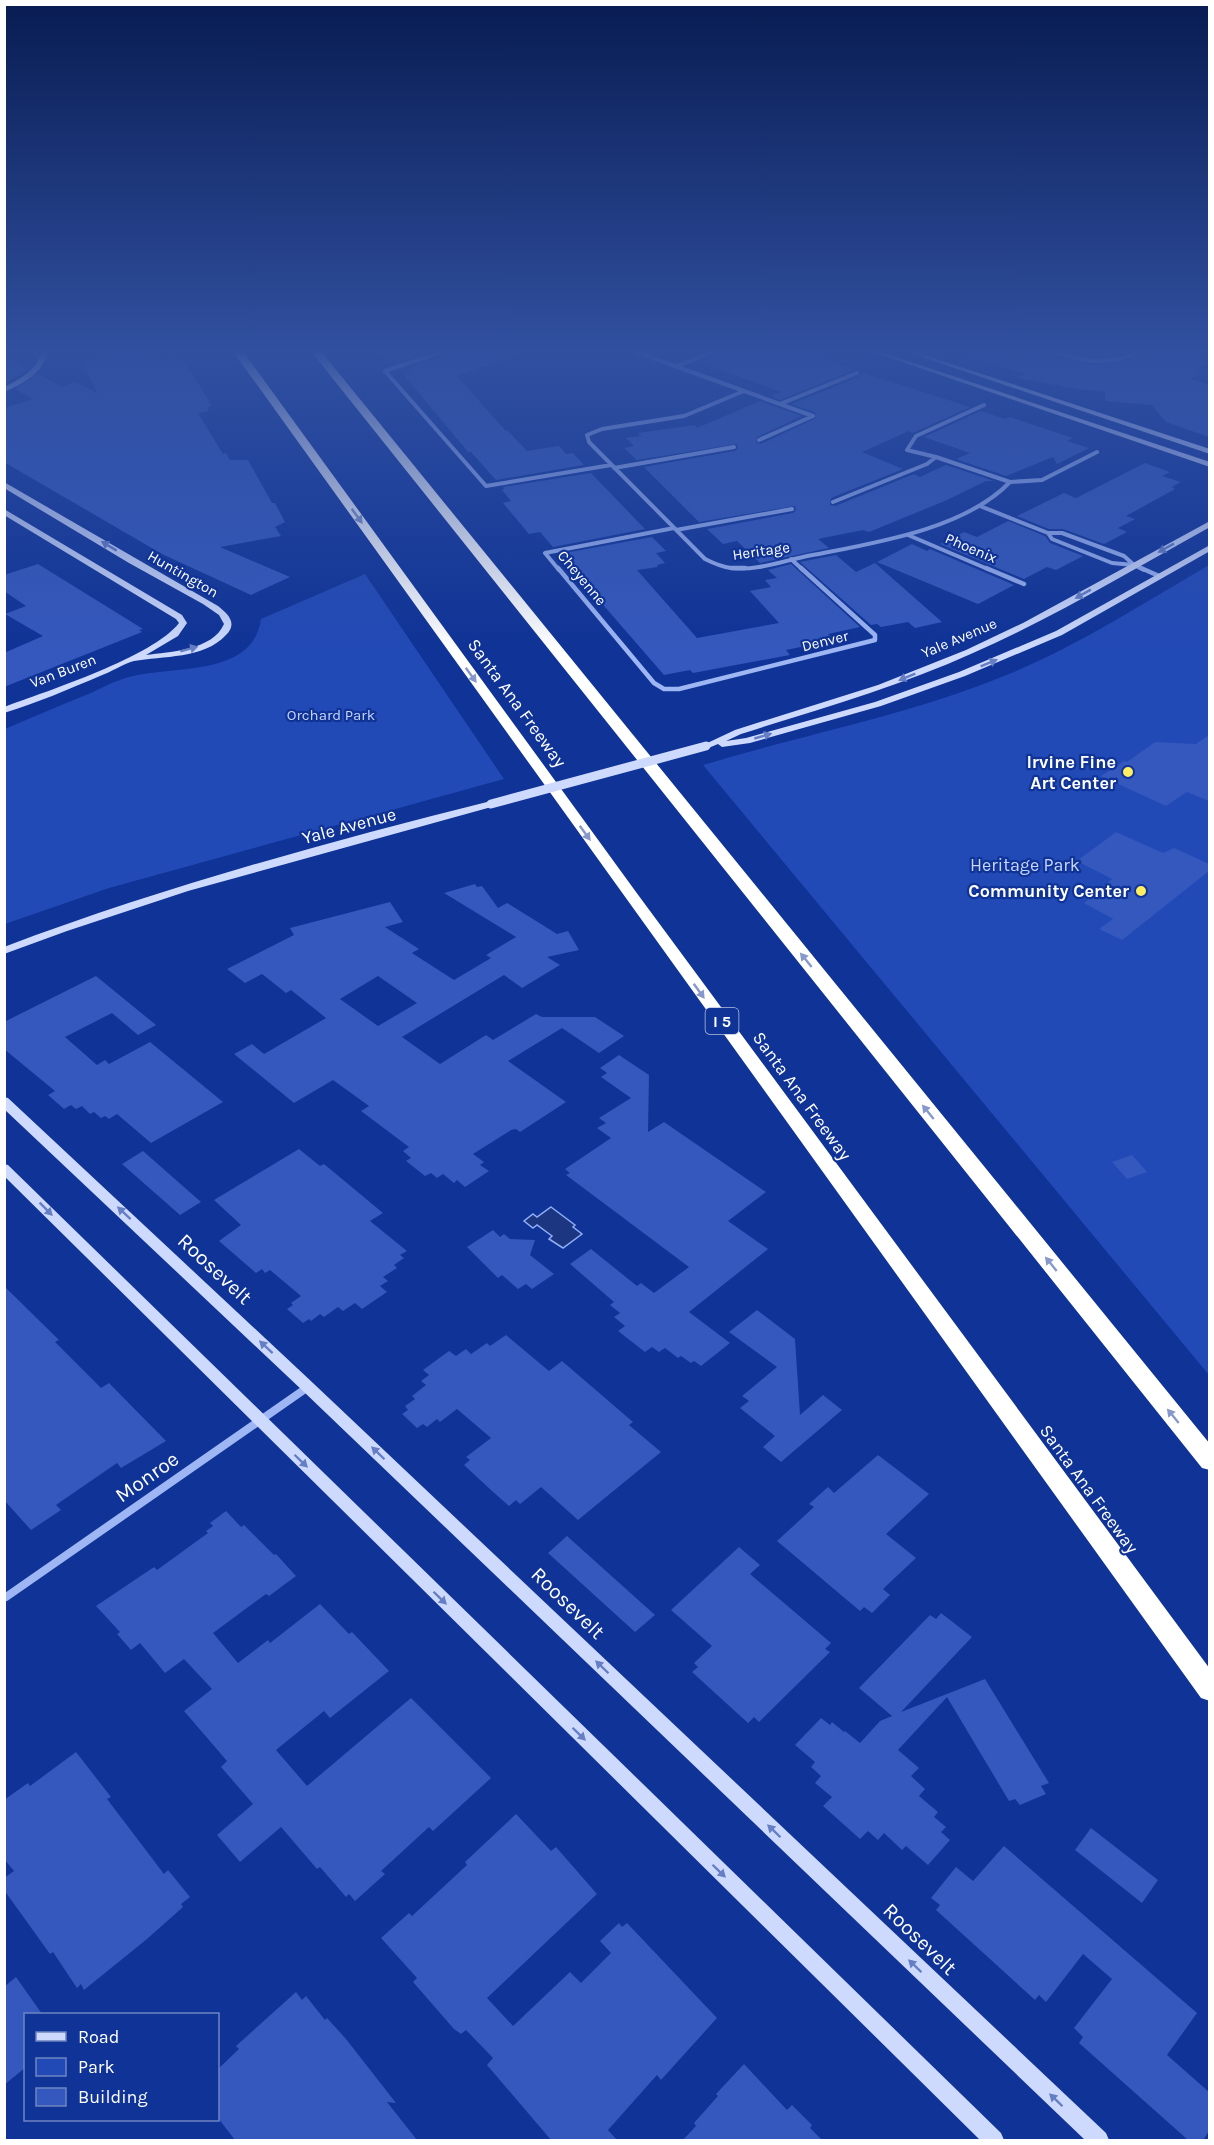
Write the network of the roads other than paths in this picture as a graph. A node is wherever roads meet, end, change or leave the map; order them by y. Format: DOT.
graph roads {
  1 [pos="309,450"];
  2 [pos="396,450"];
  3 [pos="455,450"];
  4 [pos="597,450"];
  5 [pos="715,450"];
  6 [pos="907,450"];
  7 [pos="1165,450"];
  8 [pos="1097,452"];
  9 [pos="936,457"];
  10 [pos="1209,465"];
  11 [pos="613,467"];
  12 [pos="1010,482"];
  13 [pos="4,484"];
  14 [pos="833,502"];
  15 [pos="980,506"];
  16 [pos="792,509"];
  17 [pos="4,511"];
  18 [pos="1209,523"];
  19 [pos="675,529"];
  20 [pos="1048,533"];
  21 [pos="908,534"];
  22 [pos="1209,548"];
  23 [pos="791,559"];
  24 [pos="1134,566"];
  25 [pos="1160,576"];
  26 [pos="1024,584"];
  27 [pos="131,660"];
  28 [pos="664,688"];
  29 [pos="4,710"];
  30 [pos="706,746"];
  31 [pos="4,951"];
  32 [pos="4,1101"];
  33 [pos="4,1168"];
  34 [pos="308,1387"];
  35 [pos="259,1420"];
  36 [pos="1209,1461"];
  37 [pos="6,1597"];
  38 [pos="1209,1690"];
  39 [pos="994,2140"];
  40 [pos="1098,2140"];
  1 -- 38 [label="highway, Santa Ana Freeway / I 5, one-way"];
  36 -- 2 [label="highway, one-way"];
  3 -- 11 [label="street"];
  4 -- 11 [label="street, Heritage"];
  5 -- 11 [label="street"];
  6 -- 9 [label="street"];
  7 -- 10 [label="street"];
  8 -- 12 [label="street"];
  9 -- 12 [label="street"];
  9 -- 14 [label="street"];
  11 -- 19 [label="street, Heritage"];
  12 -- 15 [label="street, Heritage"];
  27 -- 13 [label="street, Huntington, one-way"];
  15 -- 20 [label="street"];
  15 -- 21 [label="street, Heritage"];
  16 -- 19 [label="street"];
  17 -- 27 [label="street"];
  18 -- 24 [label="street, Yale Avenue, one-way"];
  19 -- 23 [label="street, Heritage"];
  19 -- 28 [label="street, Cheyenne"];
  20 -- 24 [label="street"];
  20 -- 24 [label="street"];
  21 -- 23 [label="street, Heritage"];
  21 -- 26 [label="street, Phoenix"];
  22 -- 25 [label="street, Yale Avenue"];
  23 -- 28 [label="street, Denver"];
  24 -- 25 [label="street"];
  24 -- 30 [label="street, Yale Avenue, one-way"];
  30 -- 25 [label="street, Yale Avenue, one-way"];
  27 -- 29 [label="street, Van Buren"];
  30 -- 31 [label="street, Yale Avenue, bridge"];
  34 -- 32 [label="street, Roosevelt, one-way"];
  33 -- 35 [label="street, one-way"];
  34 -- 35 [label="street, Monroe"];
  40 -- 34 [label="street, Roosevelt, one-way"];
  35 -- 37 [label="street, Monroe"];
  35 -- 39 [label="street, one-way"];
}
